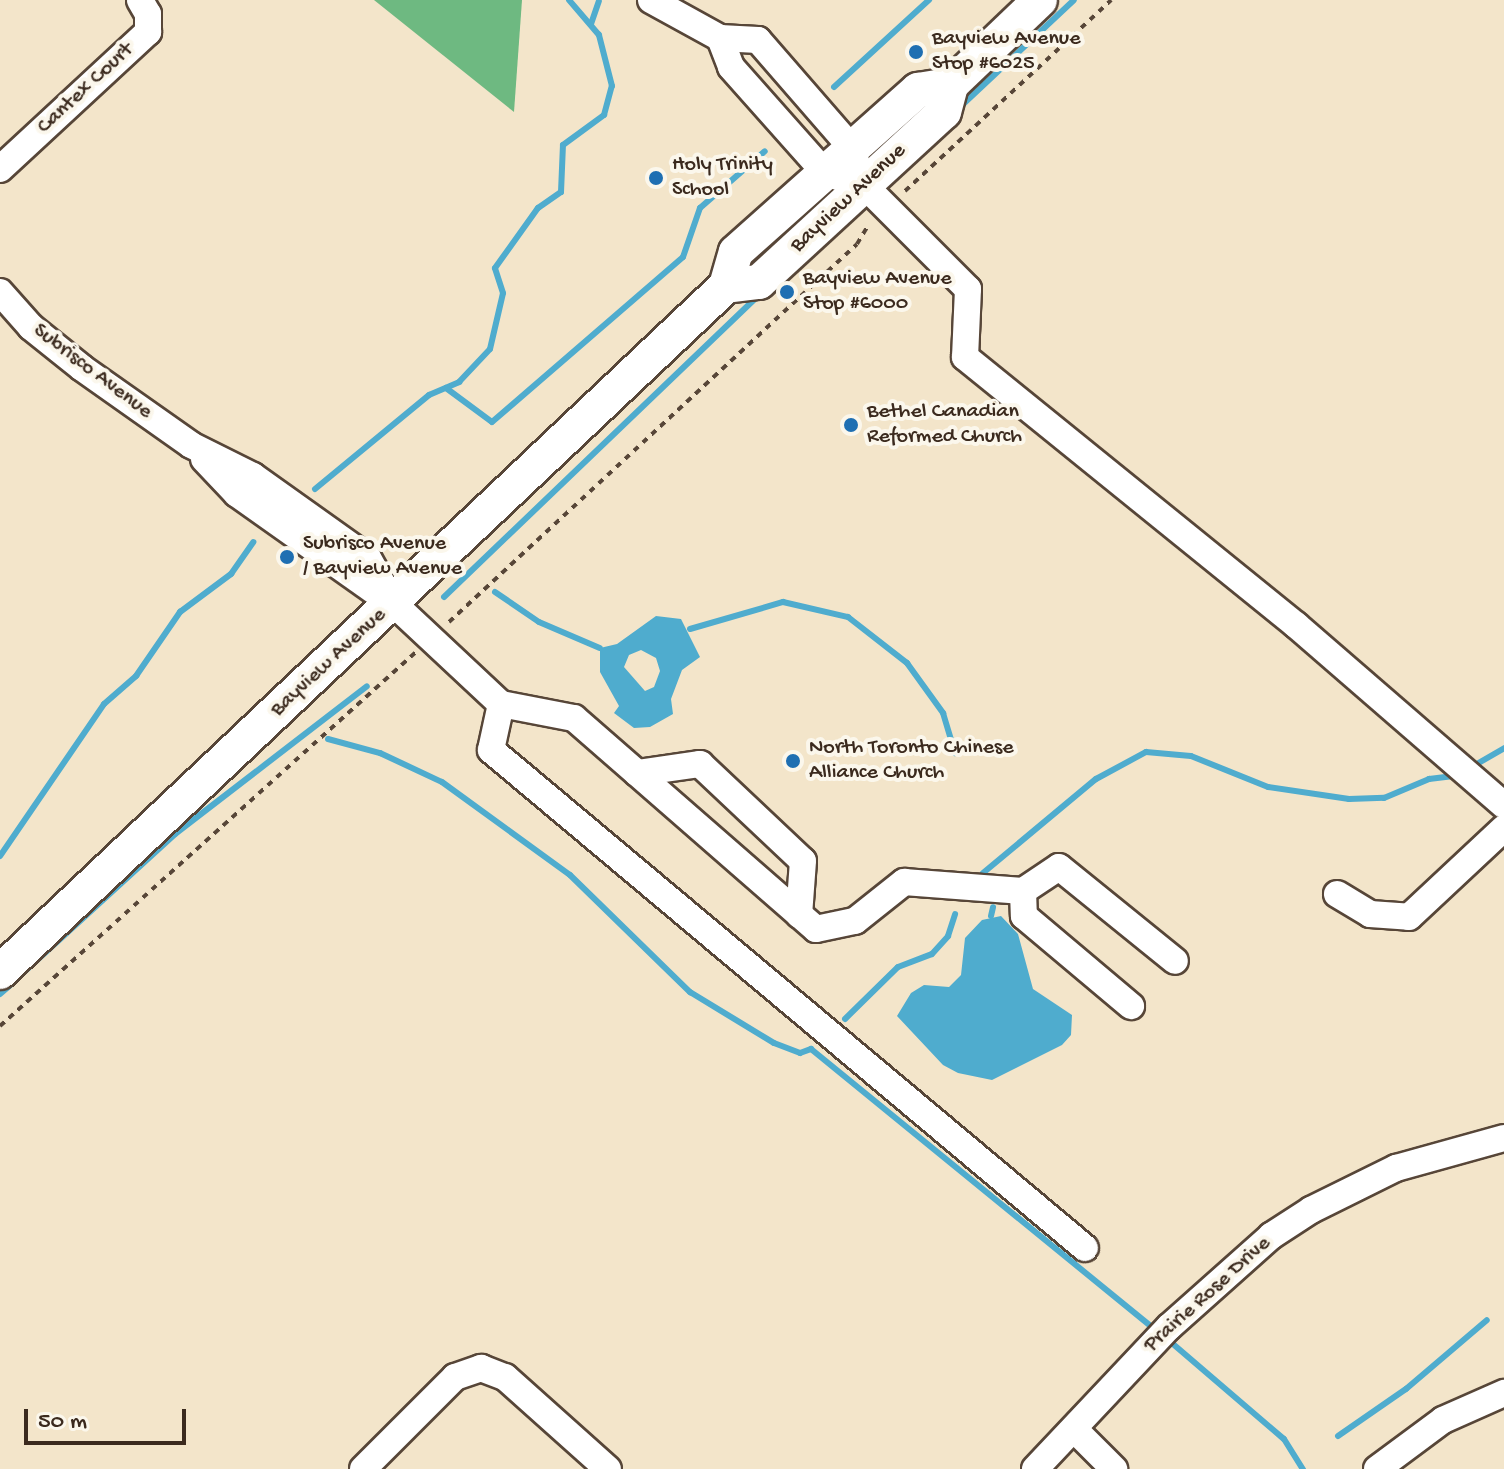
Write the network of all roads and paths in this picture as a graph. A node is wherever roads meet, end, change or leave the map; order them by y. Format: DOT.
graph roads {
  1 [pos="140,0"];
  2 [pos="651,0"];
  3 [pos="1040,0"];
  4 [pos="1111,0"];
  5 [pos="720,38"];
  6 [pos="951,85"];
  7 [pos="852,148"];
  8 [pos="0,169"];
  9 [pos="825,173"];
  10 [pos="864,185"];
  11 [pos="905,191"];
  12 [pos="726,286"];
  13 [pos="0,292"];
  14 [pos="393,603"];
  15 [pos="501,704"];
  16 [pos="637,773"];
  17 [pos="1504,805"];
  18 [pos="1504,828"];
  19 [pos="1023,891"];
  20 [pos="1337,894"];
  21 [pos="799,915"];
  22 [pos="1175,961"];
  23 [pos="0,972"];
  24 [pos="1131,1006"];
  25 [pos="1504,1138"];
  26 [pos="1085,1248"];
  27 [pos="1504,1393"];
  28 [pos="1074,1429"];
  29 [pos="363,1469"];
  30 [pos="608,1469"];
  31 [pos="1035,1469"];
  32 [pos="1114,1469"];
  33 [pos="1377,1469"];
  1 -- 8 [label="street, Cantex Court"];
  2 -- 5 [label="street"];
  3 -- 6 [label="main road, Bayview Avenue"];
  4 -- 11 [label="path"];
  5 -- 7 [label="street"];
  5 -- 9 [label="street"];
  6 -- 7 [label="main road, Bayview Avenue"];
  6 -- 10 [label="main road, Bayview Avenue"];
  7 -- 9 [label="main road, Bayview Avenue"];
  7 -- 10 [label="street"];
  9 -- 10 [label="street"];
  9 -- 12 [label="main road, Bayview Avenue"];
  10 -- 12 [label="main road, Bayview Avenue"];
  10 -- 17 [label="street"];
  12 -- 14 [label="main road, Bayview Avenue"];
  13 -- 14 [label="street, Subrisco Avenue"];
  14 -- 15 [label="street, Subrisco Avenue"];
  14 -- 23 [label="main road, Bayview Avenue"];
  15 -- 16 [label="street"];
  15 -- 26 [label="street"];
  16 -- 21 [label="street"];
  16 -- 21 [label="street"];
  18 -- 20 [label="street"];
  19 -- 21 [label="street"];
  19 -- 22 [label="street"];
  19 -- 24 [label="street"];
  25 -- 28 [label="street, Prairie Rose Drive"];
  27 -- 33 [label="street"];
  28 -- 31 [label="street, Prairie Rose Drive"];
  28 -- 32 [label="street"];
  29 -- 30 [label="street"];
}
